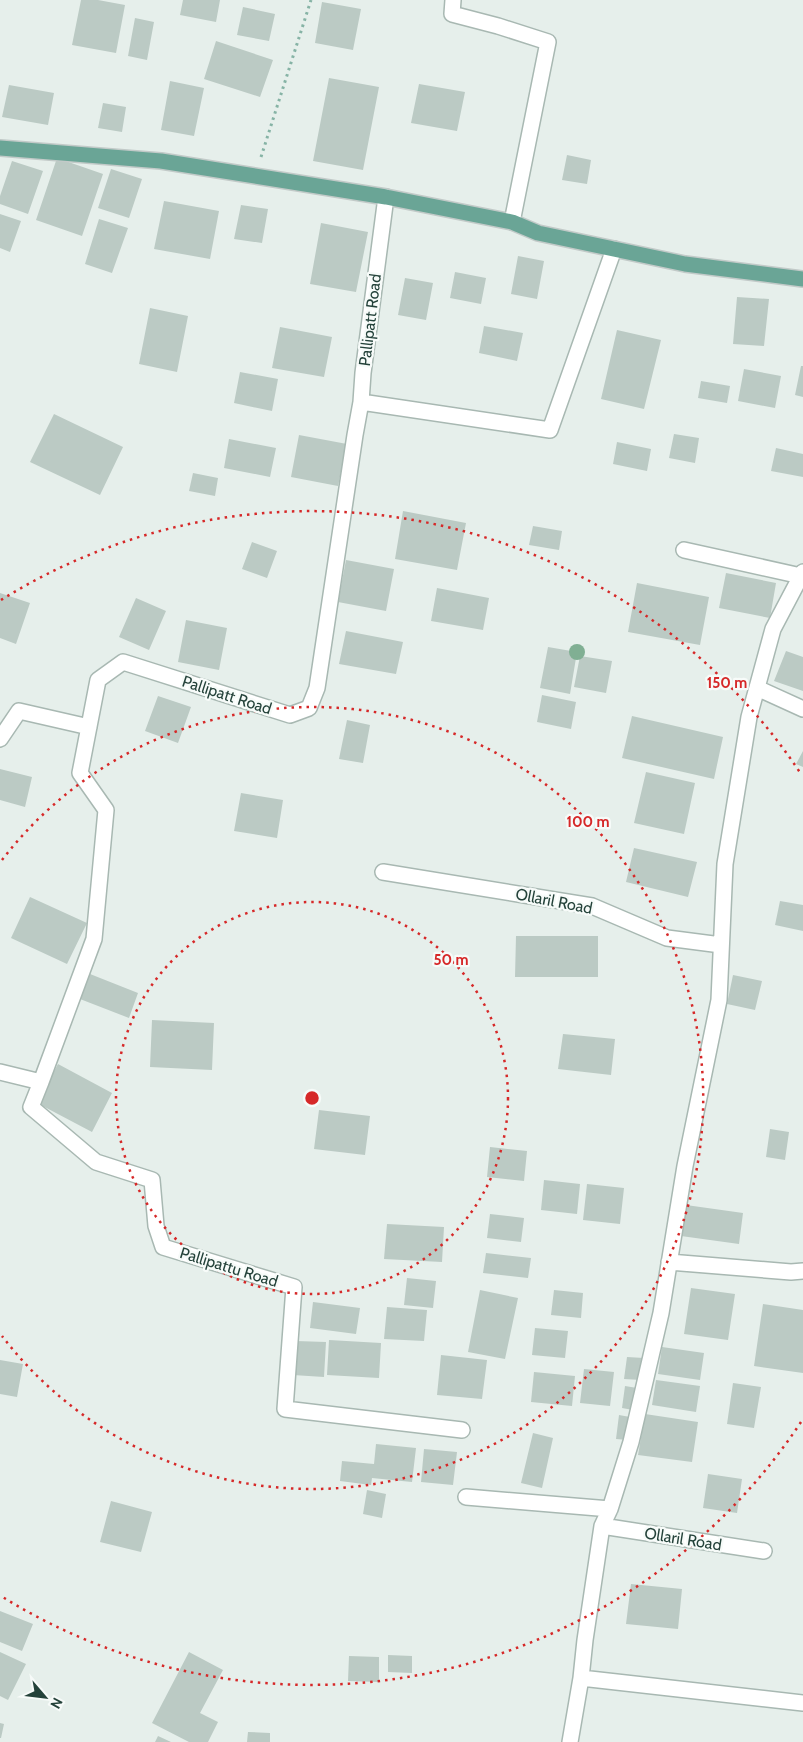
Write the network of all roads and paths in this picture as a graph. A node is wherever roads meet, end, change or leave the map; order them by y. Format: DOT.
graph roads {
  1 [pos="311,0"];
  2 [pos="453,0"];
  3 [pos="0,148"];
  4 [pos="255,176"];
  5 [pos="386,196"];
  6 [pos="512,222"];
  7 [pos="614,249"];
  8 [pos="803,279"];
  9 [pos="361,402"];
  10 [pos="684,550"];
  11 [pos="802,574"];
  12 [pos="757,688"];
  13 [pos="803,709"];
  14 [pos="89,727"];
  15 [pos="0,739"];
  16 [pos="382,872"];
  17 [pos="722,944"];
  18 [pos="0,1072"];
  19 [pos="41,1082"];
  20 [pos="669,1262"];
  21 [pos="803,1271"];
  22 [pos="462,1430"];
  23 [pos="466,1497"];
  24 [pos="610,1508"];
  25 [pos="602,1526"];
  26 [pos="764,1551"];
  27 [pos="582,1678"];
  28 [pos="803,1703"];
  29 [pos="570,1742"];
  1 -- 4 [label="path"];
  2 -- 6 [label="street"];
  3 -- 4 [label="main road"];
  4 -- 5 [label="main road"];
  5 -- 6 [label="main road"];
  5 -- 9 [label="street, Pallipatt Road"];
  6 -- 7 [label="main road"];
  7 -- 8 [label="main road"];
  7 -- 9 [label="street"];
  9 -- 14 [label="street, Pallipatt Road"];
  10 -- 11 [label="street"];
  11 -- 12 [label="street"];
  12 -- 13 [label="street"];
  12 -- 17 [label="street"];
  14 -- 15 [label="street"];
  14 -- 19 [label="street, Pallipatt Road"];
  16 -- 17 [label="street, Ollaril Road"];
  17 -- 20 [label="street"];
  18 -- 19 [label="street"];
  19 -- 22 [label="street, Pallipattu Road"];
  20 -- 21 [label="street"];
  20 -- 24 [label="street"];
  23 -- 24 [label="street"];
  24 -- 25 [label="street"];
  25 -- 26 [label="street, Ollaril Road"];
  25 -- 27 [label="street"];
  27 -- 28 [label="street"];
  27 -- 29 [label="street"];
}
